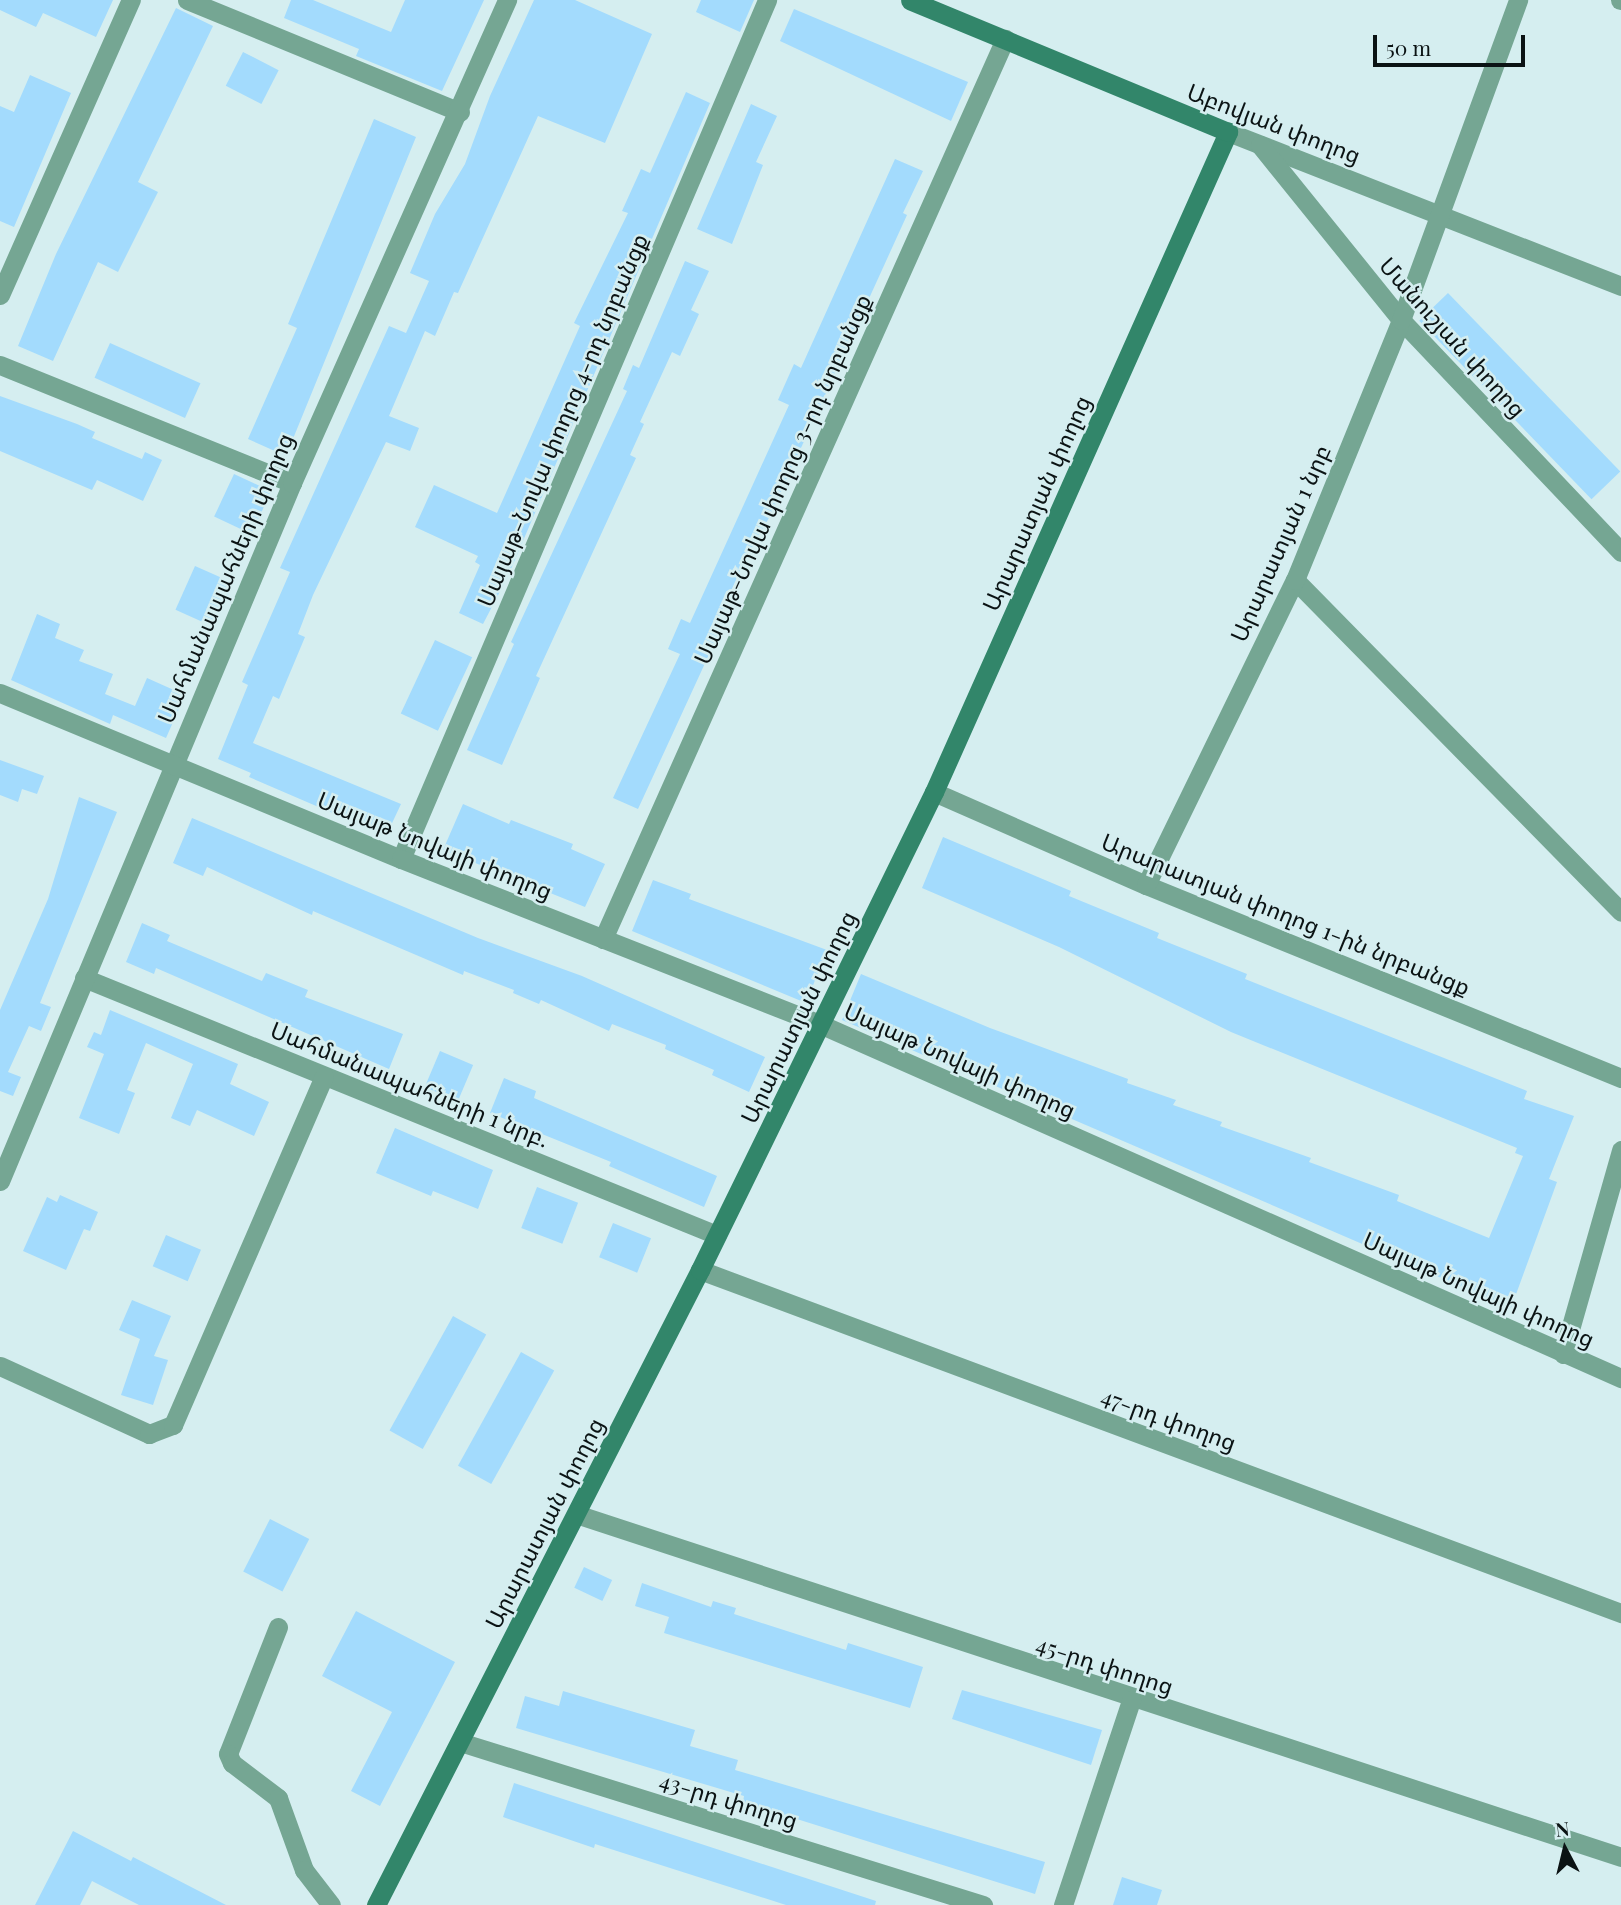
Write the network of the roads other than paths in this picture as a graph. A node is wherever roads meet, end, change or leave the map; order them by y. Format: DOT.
graph roads {
  1 [pos="131,0"];
  2 [pos="187,0"];
  3 [pos="507,0"];
  4 [pos="767,0"];
  5 [pos="911,0"];
  6 [pos="1518,0"];
  7 [pos="1005,39"];
  8 [pos="460,112"];
  9 [pos="1227,132"];
  10 [pos="1260,145"];
  11 [pos="1440,213"];
  12 [pos="1621,286"];
  13 [pos="0,295"];
  14 [pos="1401,320"];
  15 [pos="0,365"];
  16 [pos="292,483"];
  17 [pos="1621,552"];
  18 [pos="1295,580"];
  19 [pos="0,693"];
  20 [pos="172,764"];
  21 [pos="934,792"];
  22 [pos="401,859"];
  23 [pos="1146,884"];
  24 [pos="1621,912"];
  25 [pos="603,939"];
  26 [pos="84,978"];
  27 [pos="822,1025"];
  28 [pos="324,1076"];
  29 [pos="1621,1078"];
  30 [pos="1621,1150"];
  31 [pos="0,1181"];
  32 [pos="717,1235"];
  33 [pos="700,1270"];
  34 [pos="1563,1354"];
  35 [pos="0,1366"];
  36 [pos="1621,1378"];
  37 [pos="576,1514"];
  38 [pos="1621,1613"];
  39 [pos="278,1627"];
  40 [pos="1131,1700"];
  41 [pos="460,1742"];
  42 [pos="1621,1857"];
  43 [pos="331,1905"];
  44 [pos="376,1905"];
  45 [pos="983,1905"];
  46 [pos="1063,1905"];
  1 -- 13 [label="street"];
  2 -- 8 [label="street"];
  3 -- 8 [label="street, Սահմանապահների փողոց"];
  4 -- 22 [label="street, Սայաթ-Նովա փողոց 4-րդ նրբանցք"];
  5 -- 7 [label="main road, Աբովյան փողոց"];
  6 -- 11 [label="street, Արարատյան 1 նրբ"];
  7 -- 9 [label="main road, Աբովյան փողոց"];
  7 -- 25 [label="street, Սայաթ-Նովա փողոց 3-րդ նրբանցք"];
  8 -- 16 [label="street, Սահմանապահների փողոց"];
  9 -- 10 [label="street, Աբովյան փողոց"];
  9 -- 21 [label="main road, Արարատյան փողոց"];
  10 -- 11 [label="street, Աբովյան փողոց"];
  10 -- 14 [label="street, Մանուշյան փողոց"];
  11 -- 12 [label="street, Աբովյան փողոց"];
  11 -- 14 [label="street, Արարատյան 1 նրբ"];
  14 -- 17 [label="street, Մանուշյան փողոց"];
  14 -- 18 [label="street, Արարատյան 1 նրբ"];
  15 -- 16 [label="street"];
  16 -- 20 [label="street, Սահմանապահների փողոց"];
  18 -- 23 [label="street, Արարատյան 1 նրբ"];
  18 -- 24 [label="street"];
  19 -- 20 [label="street, Սայաթ Նովայի փողոց"];
  20 -- 22 [label="street, Սայաթ Նովայի փողոց"];
  20 -- 26 [label="street, Սահմանապահների փողոց"];
  21 -- 23 [label="street, Արարատյան փողոց 1-ին նրբանցք"];
  21 -- 27 [label="main road, Արարատյան փողոց"];
  22 -- 25 [label="street, Սայաթ Նովայի փողոց"];
  23 -- 29 [label="street, Արարատյան փողոց 1-ին նրբանցք"];
  25 -- 27 [label="street, Սայաթ Նովայի փողոց"];
  26 -- 28 [label="street, Սահմանապահների 1 նրբ."];
  26 -- 31 [label="street, Սահմանապահների փողոց"];
  27 -- 32 [label="main road, Արարատյան փողոց"];
  27 -- 34 [label="street, Սայաթ Նովայի փողոց"];
  28 -- 32 [label="street, Սահմանապահների 1 նրբ."];
  28 -- 35 [label="street"];
  30 -- 34 [label="street"];
  32 -- 33 [label="main road, Արարատյան փողոց"];
  33 -- 37 [label="main road, Արարատյան փողոց"];
  33 -- 38 [label="street, 47-րդ փողոց"];
  34 -- 36 [label="street, Սայաթ Նովայի փողոց"];
  37 -- 40 [label="street, 45-րդ փողոց"];
  37 -- 41 [label="main road, Արարատյան փողոց"];
  39 -- 43 [label="street"];
  40 -- 42 [label="street, 45-րդ փողոց"];
  40 -- 46 [label="street"];
  41 -- 44 [label="main road, Արարատյան փողոց"];
  41 -- 45 [label="street, 43-րդ փողոց"];
}
